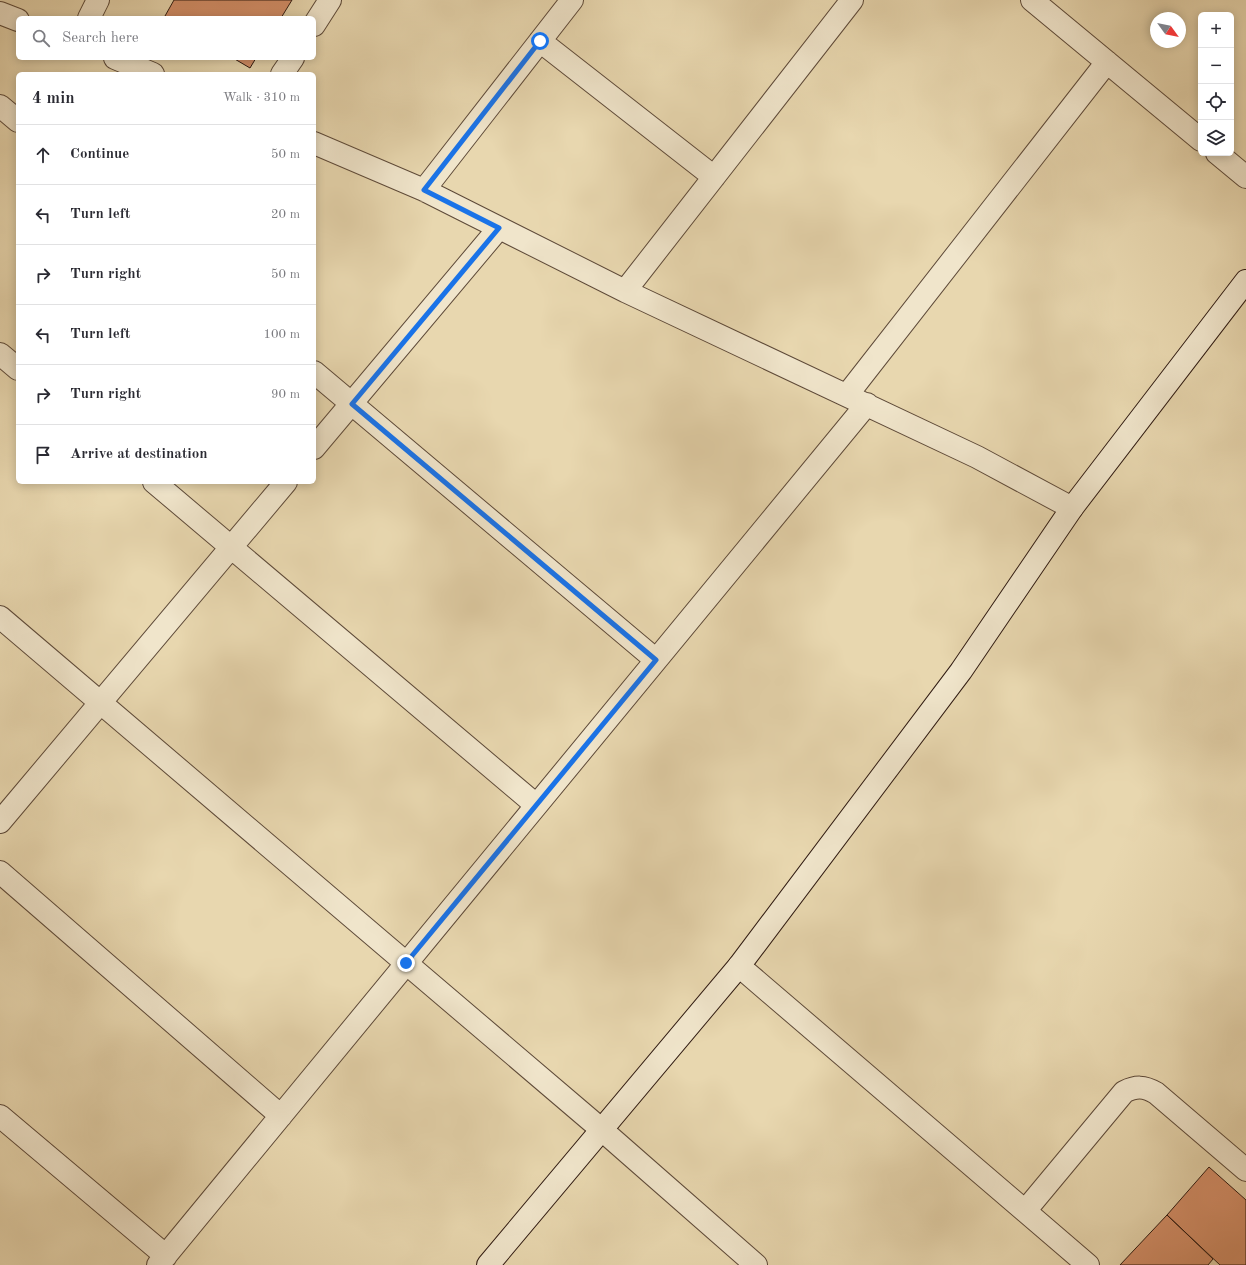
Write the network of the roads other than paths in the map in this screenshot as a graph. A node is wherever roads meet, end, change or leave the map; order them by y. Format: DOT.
graph roads {
  1 [pos="98,0"];
  2 [pos="330,0"];
  3 [pos="572,0"];
  4 [pos="852,0"];
  5 [pos="1032,0"];
  6 [pos="0,13"];
  7 [pos="91,16"];
  8 [pos="16,19"];
  9 [pos="316,22"];
  10 [pos="540,41"];
  11 [pos="120,60"];
  12 [pos="291,60"];
  13 [pos="1107,62"];
  14 [pos="148,72"];
  15 [pos="283,72"];
  16 [pos="0,106"];
  17 [pos="16,119"];
  18 [pos="1198,138"];
  19 [pos="316,144"];
  20 [pos="1221,156"];
  21 [pos="714,177"];
  22 [pos="1246,177"];
  23 [pos="424,190"];
  24 [pos="499,228"];
  25 [pos="1246,281"];
  26 [pos="625,291"];
  27 [pos="0,354"];
  28 [pos="16,367"];
  29 [pos="316,374"];
  30 [pos="847,395"];
  31 [pos="352,404"];
  32 [pos="866,404"];
  33 [pos="316,446"];
  34 [pos="156,484"];
  35 [pos="284,484"];
  36 [pos="1072,508"];
  37 [pos="232,546"];
  38 [pos="0,617"];
  39 [pos="656,660"];
  40 [pos="100,703"];
  41 [pos="536,805"];
  42 [pos="0,822"];
  43 [pos="0,872"];
  44 [pos="406,963"];
  45 [pos="739,966"];
  46 [pos="0,1116"];
  47 [pos="281,1116"];
  48 [pos="602,1130"];
  49 [pos="1246,1170"];
  50 [pos="1025,1211"];
  51 [pos="162,1260"];
  52 [pos="488,1265"];
  53 [pos="756,1265"];
  54 [pos="1088,1265"];
  1 -- 7 [label="street"];
  2 -- 9 [label="street"];
  3 -- 10 [label="street"];
  4 -- 21 [label="street"];
  5 -- 13 [label="street"];
  6 -- 8 [label="street"];
  10 -- 21 [label="street"];
  10 -- 23 [label="street"];
  11 -- 14 [label="street"];
  12 -- 15 [label="street"];
  13 -- 18 [label="street"];
  13 -- 30 [label="street"];
  16 -- 17 [label="street"];
  19 -- 23 [label="street"];
  20 -- 22 [label="street"];
  21 -- 26 [label="street"];
  23 -- 24 [label="street"];
  24 -- 26 [label="street"];
  24 -- 31 [label="street"];
  25 -- 36 [label="street"];
  26 -- 30 [label="street"];
  27 -- 28 [label="street"];
  29 -- 31 [label="street"];
  30 -- 32 [label="street"];
  31 -- 33 [label="street"];
  31 -- 39 [label="street"];
  32 -- 36 [label="street"];
  32 -- 39 [label="street"];
  34 -- 37 [label="street"];
  35 -- 37 [label="street"];
  36 -- 45 [label="street"];
  37 -- 40 [label="street"];
  37 -- 41 [label="street"];
  38 -- 40 [label="street"];
  39 -- 41 [label="street"];
  40 -- 42 [label="street"];
  40 -- 44 [label="street"];
  41 -- 44 [label="street"];
  43 -- 47 [label="street"];
  44 -- 47 [label="street"];
  44 -- 48 [label="street"];
  45 -- 48 [label="street"];
  45 -- 50 [label="street"];
  46 -- 51 [label="street"];
  47 -- 51 [label="street"];
  48 -- 52 [label="street"];
  48 -- 53 [label="street"];
  49 -- 50 [label="street"];
  50 -- 54 [label="street"];
}
